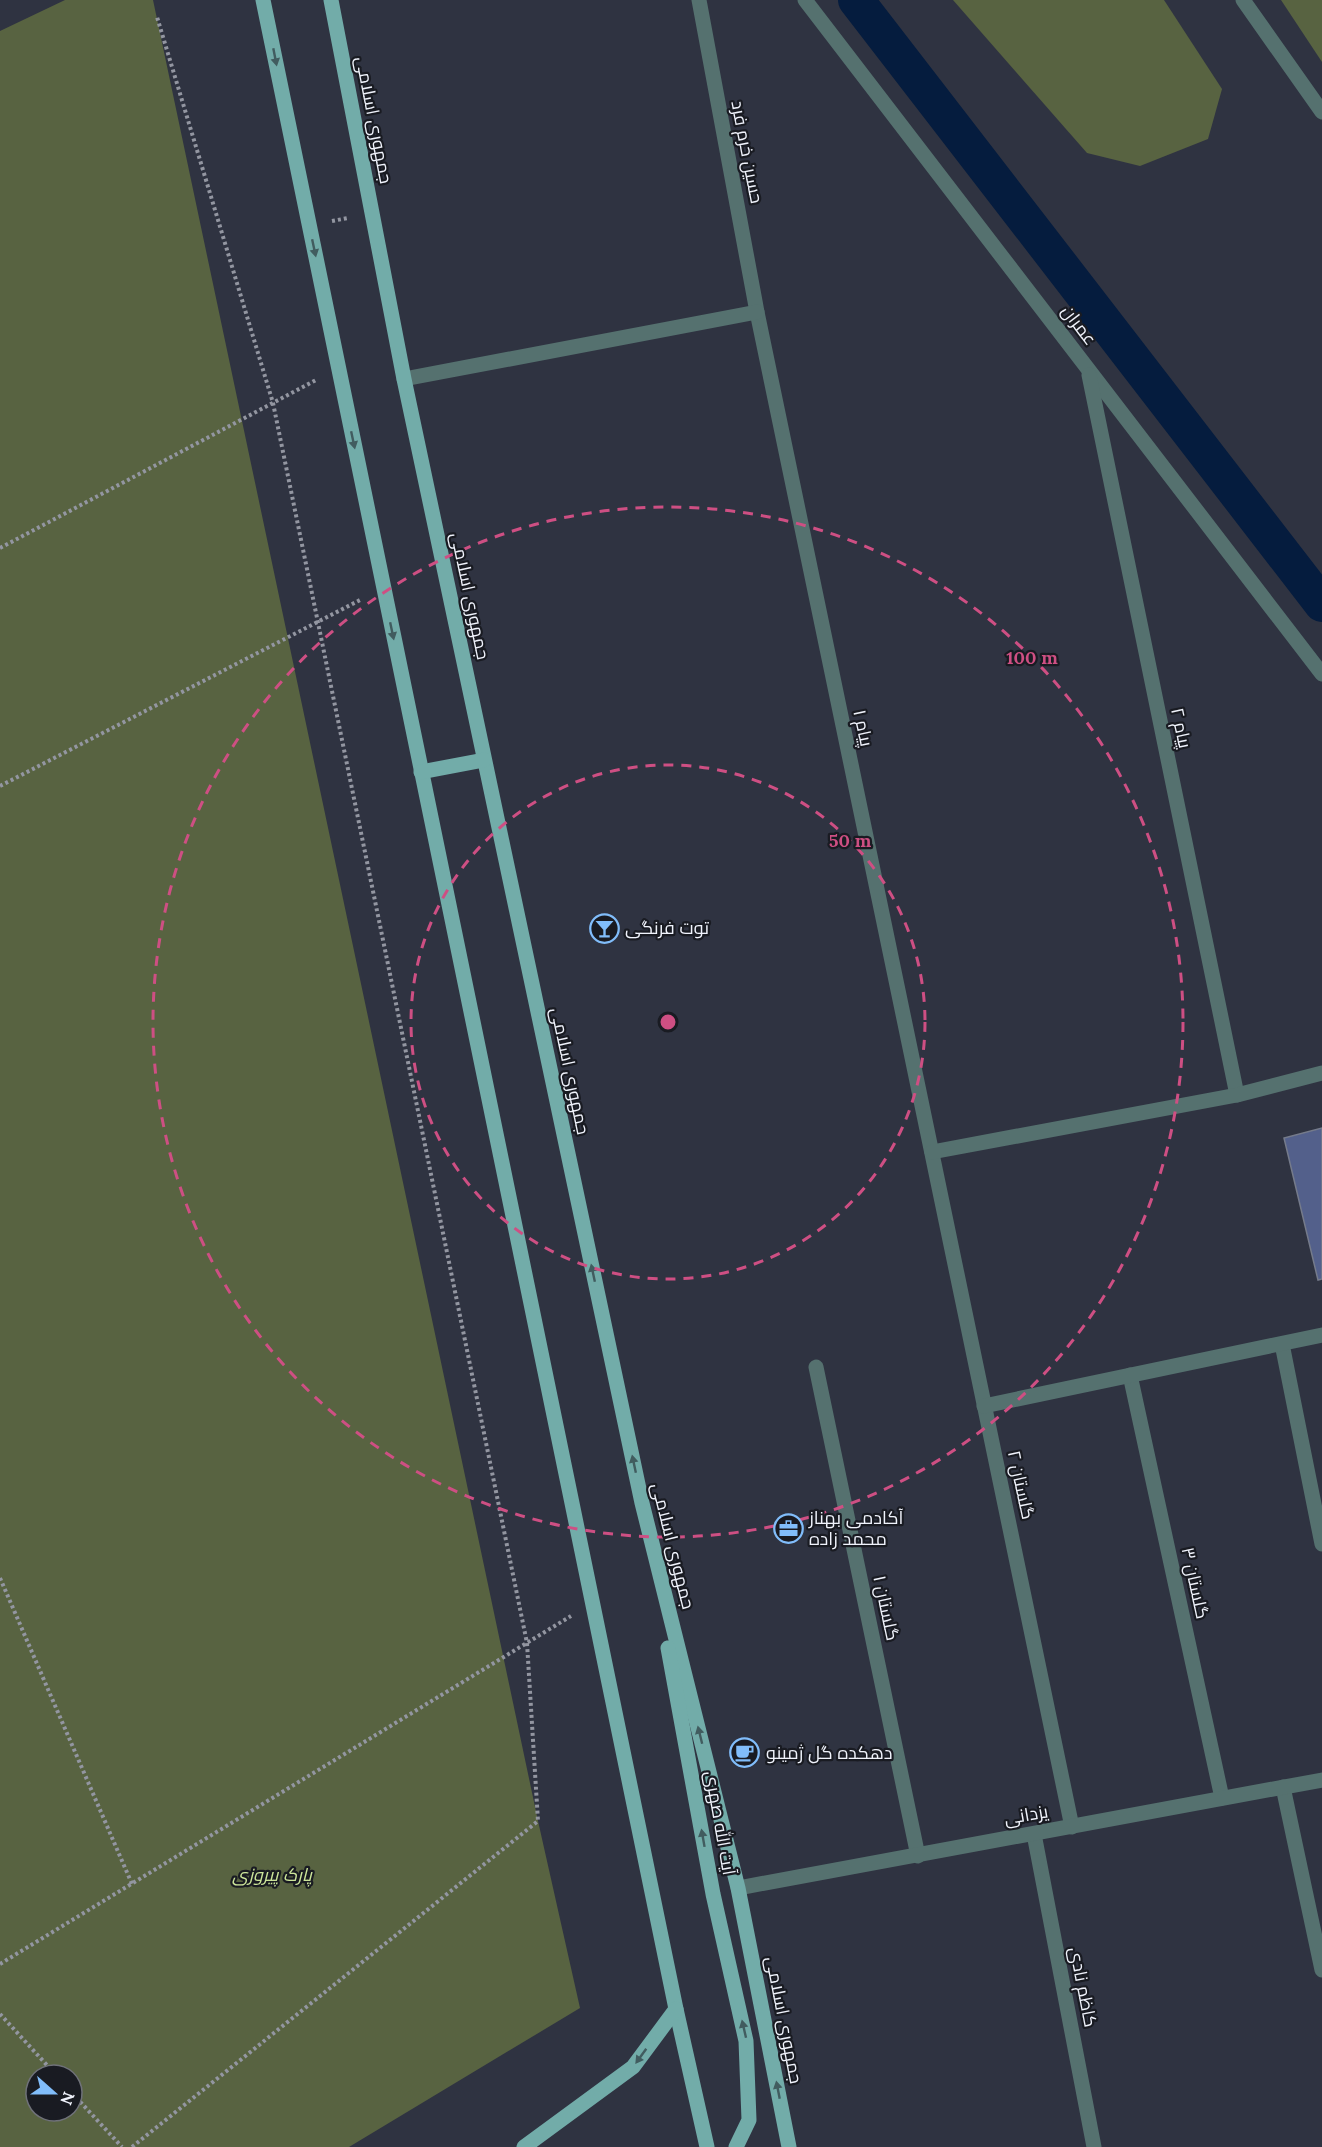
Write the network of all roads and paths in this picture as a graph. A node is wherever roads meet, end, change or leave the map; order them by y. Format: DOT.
graph roads {
  1 [pos="263,0"];
  2 [pos="331,0"];
  3 [pos="699,0"];
  4 [pos="805,0"];
  5 [pos="1243,0"];
  6 [pos="157,16"];
  7 [pos="1322,112"];
  8 [pos="372,214"];
  9 [pos="309,225"];
  10 [pos="757,312"];
  11 [pos="338,368"];
  12 [pos="1087,369"];
  13 [pos="404,379"];
  14 [pos="273,403"];
  15 [pos="0,548"];
  16 [pos="383,588"];
  17 [pos="316,622"];
  18 [pos="1322,674"];
  19 [pos="484,760"];
  20 [pos="421,772"];
  21 [pos="0,786"];
  22 [pos="1322,1073"];
  23 [pos="1237,1095"];
  24 [pos="932,1152"];
  25 [pos="1322,1335"];
  26 [pos="1282,1344"];
  27 [pos="816,1367"];
  28 [pos="1130,1375"];
  29 [pos="984,1406"];
  30 [pos="642,1503"];
  31 [pos="1322,1544"];
  32 [pos="0,1578"];
  33 [pos="592,1604"];
  34 [pos="526,1644"];
  35 [pos="1322,1780"];
  36 [pos="1283,1787"];
  37 [pos="1222,1798"];
  38 [pos="1072,1827"];
  39 [pos="1034,1833"];
  40 [pos="918,1856"];
  41 [pos="132,1884"];
  42 [pos="738,1888"];
  43 [pos="0,1964"];
  44 [pos="1322,1970"];
  45 [pos="676,2009"];
  46 [pos="0,2014"];
  47 [pos="45,2063"];
  48 [pos="84,2106"];
  49 [pos="122,2147"];
  50 [pos="132,2147"];
  51 [pos="524,2147"];
  52 [pos="707,2147"];
  53 [pos="736,2147"];
  54 [pos="789,2147"];
  55 [pos="1094,2147"];
  1 -- 9 [label="main road, one-way"];
  2 -- 8 [label="main road, جمهوری اسلامی"];
  3 -- 10 [label="street, حسین خرم فرد"];
  4 -- 12 [label="street, عمران"];
  5 -- 7 [label="street"];
  6 -- 14 [label="path"];
  8 -- 9 [label="path"];
  8 -- 13 [label="main road, جمهوری اسلامی"];
  9 -- 11 [label="main road, one-way"];
  10 -- 13 [label="street"];
  10 -- 24 [label="street, پیام ۱"];
  11 -- 14 [label="path"];
  11 -- 16 [label="main road, one-way"];
  12 -- 18 [label="street, عمران"];
  12 -- 23 [label="street, پیام ۲"];
  13 -- 19 [label="main road, جمهوری اسلامی"];
  14 -- 15 [label="path"];
  14 -- 17 [label="path"];
  16 -- 17 [label="path"];
  16 -- 20 [label="main road, one-way"];
  17 -- 21 [label="path"];
  17 -- 34 [label="path"];
  19 -- 20 [label="main road"];
  30 -- 19 [label="main road, جمهوری اسلامی, one-way"];
  20 -- 33 [label="main road"];
  22 -- 23 [label="street"];
  23 -- 24 [label="street"];
  24 -- 29 [label="street, گلستان ۲"];
  25 -- 26 [label="street"];
  26 -- 28 [label="street"];
  26 -- 31 [label="street"];
  27 -- 40 [label="street, گلستان ۱"];
  28 -- 29 [label="street"];
  28 -- 37 [label="street, گلستان ۳"];
  29 -- 38 [label="street, گلستان ۲"];
  42 -- 30 [label="main road, جمهوری اسلامی, one-way"];
  53 -- 30 [label="main road, آیت الله صهری, one-way"];
  32 -- 41 [label="path"];
  33 -- 34 [label="path"];
  33 -- 45 [label="main road"];
  34 -- 41 [label="path"];
  34 -- 50 [label="path"];
  35 -- 36 [label="street, یزدانی"];
  36 -- 37 [label="street, یزدانی"];
  36 -- 44 [label="street"];
  37 -- 38 [label="street, یزدانی"];
  38 -- 39 [label="street, یزدانی"];
  39 -- 40 [label="street, یزدانی"];
  39 -- 55 [label="street, کاظم نادی"];
  40 -- 42 [label="street, یزدانی"];
  41 -- 43 [label="path"];
  54 -- 42 [label="main road, جمهوری اسلامی, one-way"];
  45 -- 51 [label="main road, one-way"];
  45 -- 52 [label="main road"];
  46 -- 47 [label="path"];
  48 -- 49 [label="path"];
}
